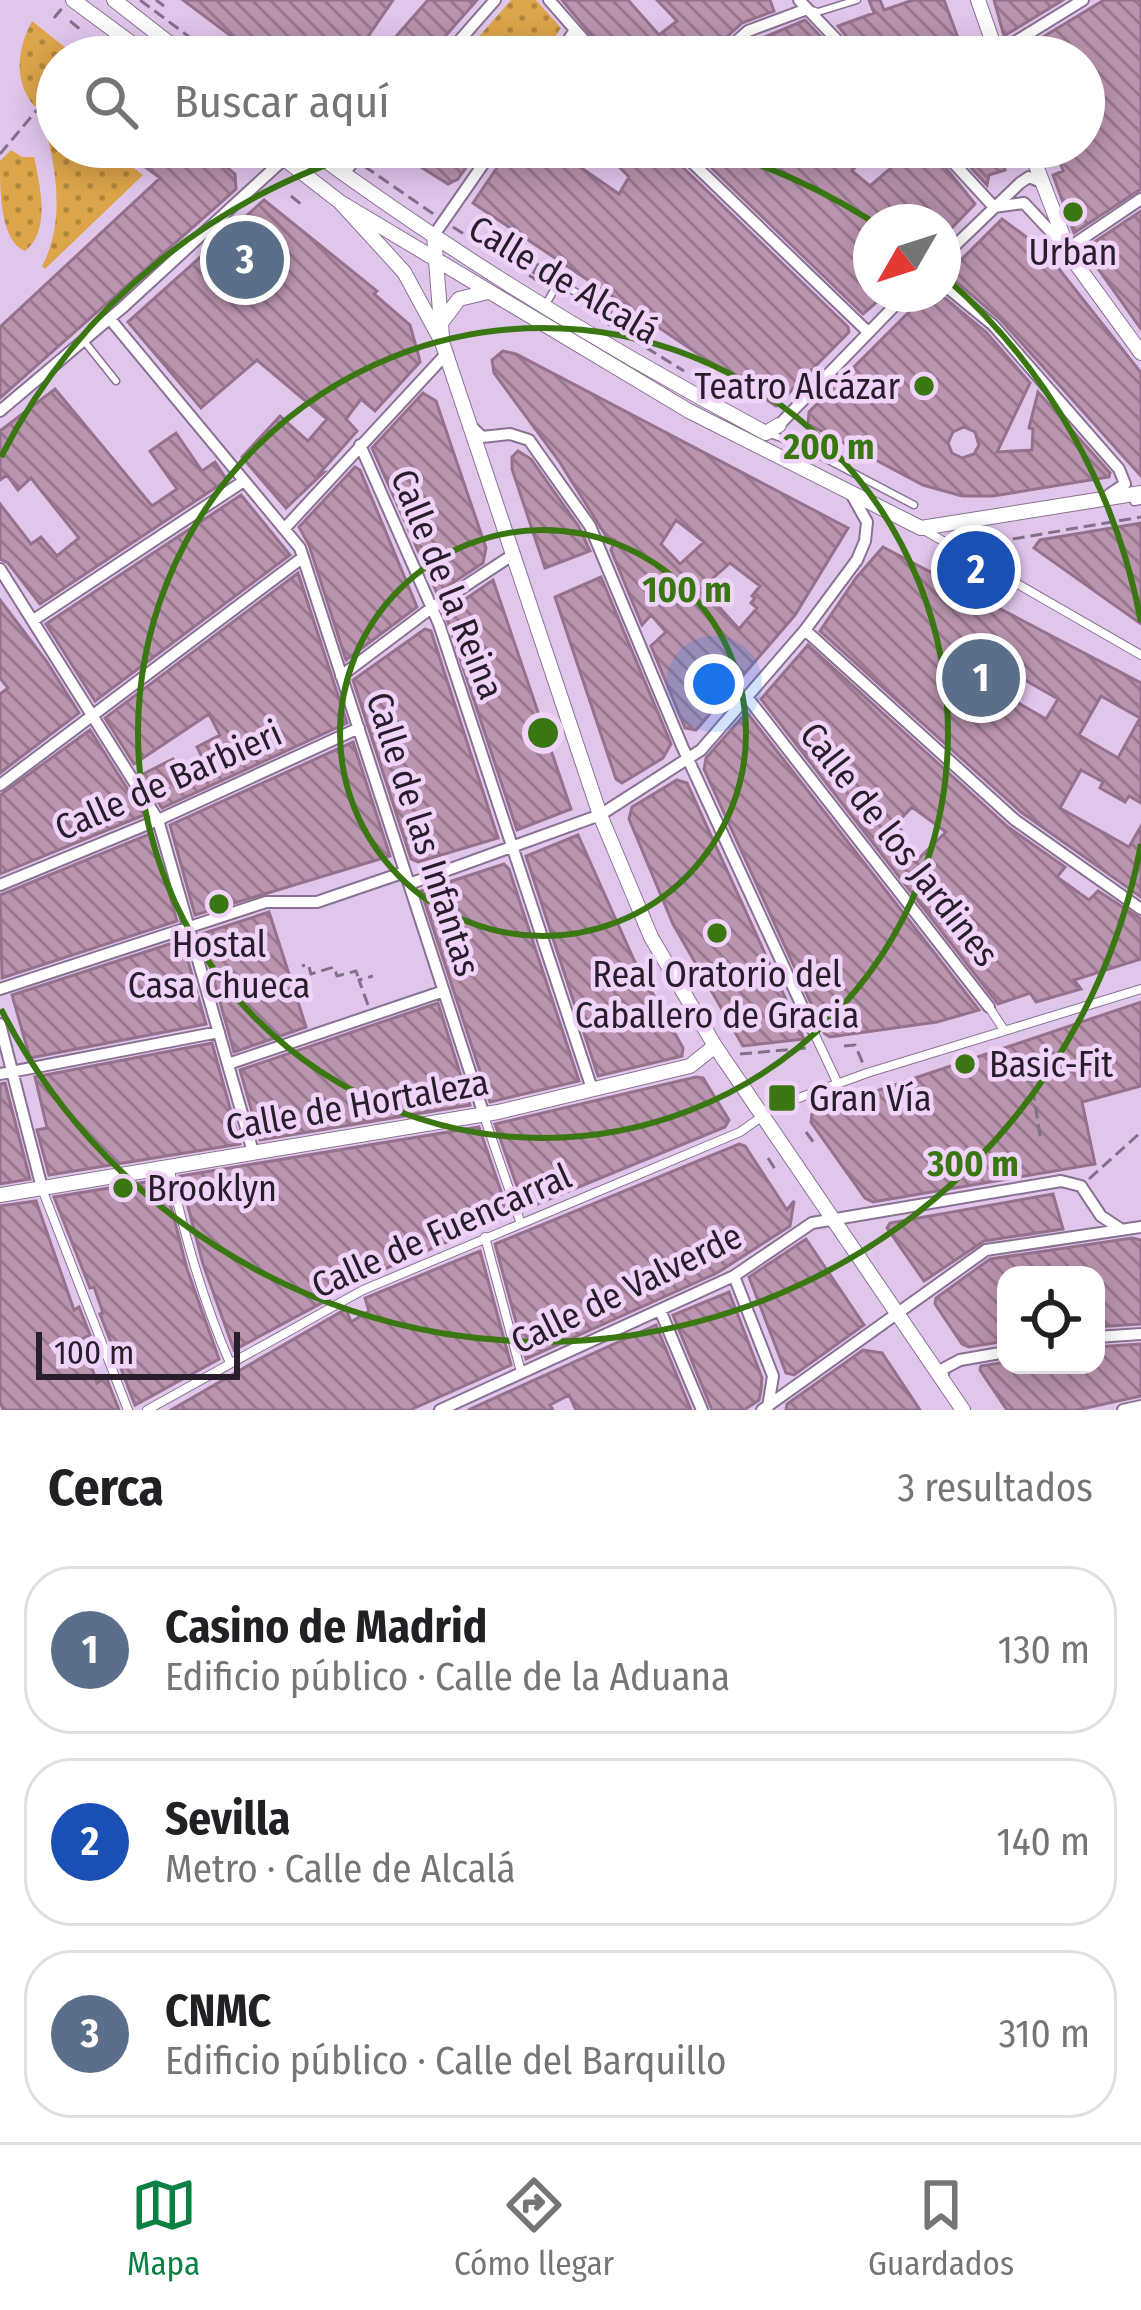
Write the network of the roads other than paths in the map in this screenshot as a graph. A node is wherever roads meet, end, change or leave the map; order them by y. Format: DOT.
graph roads {
  1 [pos="114,0"];
  2 [pos="495,0"];
  3 [pos="549,0"];
  4 [pos="857,0"];
  5 [pos="977,0"];
  6 [pos="1083,0"];
  7 [pos="68,3"];
  8 [pos="803,5"];
  9 [pos="575,30"];
  10 [pos="118,36"];
  11 [pos="160,36"];
  12 [pos="463,36"];
  13 [pos="571,36"];
  14 [pos="580,36"];
  15 [pos="742,36"];
  16 [pos="833,36"];
  17 [pos="990,36"];
  18 [pos="1027,36"];
  19 [pos="273,168"];
  20 [pos="303,168"];
  21 [pos="335,168"];
  22 [pos="348,168"];
  23 [pos="481,168"];
  24 [pos="698,168"];
  25 [pos="959,168"];
  26 [pos="1036,168"];
  27 [pos="343,174"];
  28 [pos="1041,182"];
  29 [pos="1141,199"];
  30 [pos="340,202"];
  31 [pos="994,206"];
  32 [pos="434,235"];
  33 [pos="961,239"];
  34 [pos="1067,249"];
  35 [pos="435,259"];
  36 [pos="490,292"];
  37 [pos="961,299"];
  38 [pos="545,304"];
  39 [pos="608,311"];
  40 [pos="888,312"];
  41 [pos="110,319"];
  42 [pos="441,322"];
  43 [pos="868,332"];
  44 [pos="84,341"];
  45 [pos="445,348"];
  46 [pos="1141,353"];
  47 [pos="116,381"];
  48 [pos="0,411"];
  49 [pos="471,426"];
  50 [pos="773,431"];
  51 [pos="749,442"];
  52 [pos="360,445"];
  53 [pos="784,459"];
  54 [pos="244,481"];
  55 [pos="843,490"];
  56 [pos="1103,498"];
  57 [pos="1139,499"];
  58 [pos="914,505"];
  59 [pos="285,528"];
  60 [pos="921,528"];
  61 [pos="514,554"];
  62 [pos="302,558"];
  63 [pos="0,568"];
  64 [pos="430,609"];
  65 [pos="35,619"];
  66 [pos="805,630"];
  67 [pos="1141,656"];
  68 [pos="341,676"];
  69 [pos="748,697"];
  70 [pos="94,715"];
  71 [pos="359,728"];
  72 [pos="689,761"];
  73 [pos="0,785"];
  74 [pos="601,815"];
  75 [pos="158,820"];
  76 [pos="513,848"];
  77 [pos="407,878"];
  78 [pos="0,885"];
  79 [pos="1141,909"];
  80 [pos="190,928"];
  81 [pos="0,989"];
  82 [pos="1141,989"];
  83 [pos="444,992"];
  84 [pos="989,1006"];
  85 [pos="0,1024"];
  86 [pos="813,1030"];
  87 [pos="1004,1030"];
  88 [pos="219,1032"];
  89 [pos="715,1046"];
  90 [pos="228,1064"];
  91 [pos="14,1072"];
  92 [pos="0,1074"];
  93 [pos="838,1084"];
  94 [pos="592,1089"];
  95 [pos="770,1111"];
  96 [pos="484,1115"];
  97 [pos="253,1152"];
  98 [pos="169,1166"];
  99 [pos="42,1188"];
  100 [pos="0,1195"];
  101 [pos="835,1220"];
  102 [pos="520,1221"];
  103 [pos="1141,1227"];
  104 [pos="1119,1228"];
  105 [pos="485,1237"];
  106 [pos="734,1276"];
  107 [pos="660,1310"];
  108 [pos="898,1313"];
  109 [pos="1141,1334"];
  110 [pos="1105,1336"];
  111 [pos="997,1354"];
  112 [pos="230,1363"];
  113 [pos="521,1372"];
  114 [pos="943,1380"];
  115 [pos="1141,1406"];
  116 [pos="446,1409"];
  117 [pos="767,1409"];
  118 [pos="128,1410"];
  119 [pos="147,1410"];
  120 [pos="702,1410"];
  121 [pos="963,1410"];
  122 [pos="1123,1410"];
  1 -- 11 [label="street"];
  2 -- 12 [label="street"];
  3 -- 9 [label="street"];
  4 -- 8 [label="lane"];
  5 -- 17 [label="street"];
  6 -- 18 [label="street"];
  7 -- 10 [label="street"];
  8 -- 15 [label="street"];
  8 -- 16 [label="street"];
  9 -- 13 [label="street"];
  9 -- 14 [label="street"];
  19 -- 41 [label="street"];
  20 -- 30 [label="street, Calle de Alcalá"];
  21 -- 27 [label="street, Calle de Alcalá"];
  22 -- 27 [label="street"];
  23 -- 32 [label="street"];
  24 -- 43 [label="street"];
  25 -- 31 [label="street"];
  26 -- 28 [label="street"];
  27 -- 32 [label="street, Calle de Alcalá"];
  28 -- 31 [label="street"];
  28 -- 34 [label="street"];
  29 -- 34 [label="street"];
  30 -- 35 [label="street, Calle de Alcalá"];
  30 -- 45 [label="street"];
  31 -- 33 [label="street"];
  31 -- 34 [label="street"];
  32 -- 35 [label="street"];
  32 -- 38 [label="street, Calle de Alcalá"];
  34 -- 46 [label="street"];
  35 -- 36 [label="street, Calle de Alcalá"];
  35 -- 42 [label="street"];
  36 -- 42 [label="street, Calle de Alcalá"];
  36 -- 51 [label="street, Calle de Alcalá"];
  37 -- 56 [label="street"];
  38 -- 39 [label="lane"];
  38 -- 50 [label="street, Calle de Alcalá"];
  40 -- 43 [label="street"];
  41 -- 44 [label="street"];
  41 -- 54 [label="street, Calle de las Infantas"];
  42 -- 45 [label="street"];
  43 -- 50 [label="street"];
  44 -- 47 [label="lane"];
  44 -- 48 [label="street"];
  45 -- 49 [label="street"];
  45 -- 52 [label="street"];
  49 -- 61 [label="street"];
  49 -- 72 [label="street"];
  50 -- 51 [label="lane"];
  50 -- 53 [label="street"];
  50 -- 58 [label="lane"];
  51 -- 53 [label="street, Calle de Alcalá"];
  52 -- 59 [label="street"];
  52 -- 64 [label="street, Calle de la Reina"];
  53 -- 55 [label="street, Calle de Alcalá"];
  54 -- 59 [label="street, Calle de las Infantas"];
  54 -- 65 [label="street"];
  55 -- 60 [label="street, Calle de Alcalá"];
  55 -- 66 [label="street"];
  56 -- 57 [label="street"];
  56 -- 60 [label="street"];
  59 -- 62 [label="street, Calle de las Infantas"];
  60 -- 67 [label="street, Calle de Alcalá"];
  61 -- 64 [label="street"];
  61 -- 74 [label="street"];
  62 -- 68 [label="street, Calle de las Infantas"];
  62 -- 70 [label="street"];
  63 -- 65 [label="street"];
  64 -- 68 [label="street"];
  64 -- 76 [label="street, Calle de la Reina"];
  65 -- 70 [label="street"];
  66 -- 69 [label="street"];
  66 -- 79 [label="street"];
  68 -- 71 [label="street, Calle de las Infantas"];
  69 -- 72 [label="street"];
  69 -- 84 [label="street, Calle de los Jardines"];
  70 -- 73 [label="street"];
  70 -- 75 [label="street"];
  71 -- 75 [label="street, Calle de Barbieri"];
  71 -- 77 [label="street, Calle de las Infantas"];
  72 -- 74 [label="street"];
  72 -- 86 [label="street"];
  74 -- 76 [label="street"];
  74 -- 89 [label="street"];
  75 -- 78 [label="street, Calle de Barbieri"];
  75 -- 80 [label="street"];
  76 -- 77 [label="street"];
  76 -- 94 [label="street, Calle de la Reina"];
  77 -- 80 [label="street"];
  77 -- 83 [label="street, Calle de las Infantas"];
  80 -- 81 [label="street"];
  80 -- 88 [label="street"];
  82 -- 87 [label="street, Calle de Fuencarral"];
  83 -- 90 [label="street"];
  83 -- 96 [label="street, Calle de las Infantas"];
  84 -- 87 [label="street, Calle de los Jardines"];
  85 -- 91 [label="street"];
  86 -- 93 [label="street"];
  87 -- 93 [label="street, Calle de Fuencarral"];
  88 -- 90 [label="street"];
  88 -- 91 [label="street"];
  89 -- 94 [label="street, Calle de Hortaleza"];
  89 -- 95 [label="street"];
  90 -- 97 [label="street"];
  91 -- 92 [label="street"];
  91 -- 99 [label="street"];
  93 -- 95 [label="street, Calle de Fuencarral"];
  94 -- 96 [label="street, Calle de Hortaleza"];
  95 -- 101 [label="street"];
  95 -- 102 [label="street, Calle de Fuencarral"];
  96 -- 97 [label="street, Calle de Hortaleza"];
  96 -- 102 [label="street, Calle de las Infantas"];
  97 -- 98 [label="street, Calle de Hortaleza"];
  98 -- 99 [label="street, Calle de Hortaleza"];
  98 -- 112 [label="street"];
  99 -- 100 [label="street, Calle de Hortaleza"];
  99 -- 118 [label="street"];
  101 -- 104 [label="street, Calle de Valverde"];
  101 -- 106 [label="street, Calle de Valverde"];
  101 -- 108 [label="street"];
  102 -- 105 [label="street, Calle de Fuencarral"];
  103 -- 104 [label="street"];
  104 -- 108 [label="street"];
  105 -- 112 [label="street, Calle de Fuencarral"];
  105 -- 113 [label="street"];
  106 -- 107 [label="street, Calle de Valverde"];
  106 -- 117 [label="street"];
  107 -- 113 [label="street, Calle de Valverde"];
  107 -- 120 [label="street"];
  108 -- 114 [label="street"];
  108 -- 117 [label="street"];
  109 -- 110 [label="street"];
  111 -- 114 [label="street"];
  112 -- 119 [label="street, Calle de Fuencarral"];
  113 -- 116 [label="street, Calle de Valverde"];
  114 -- 121 [label="street"];
  115 -- 122 [label="street"];
}
